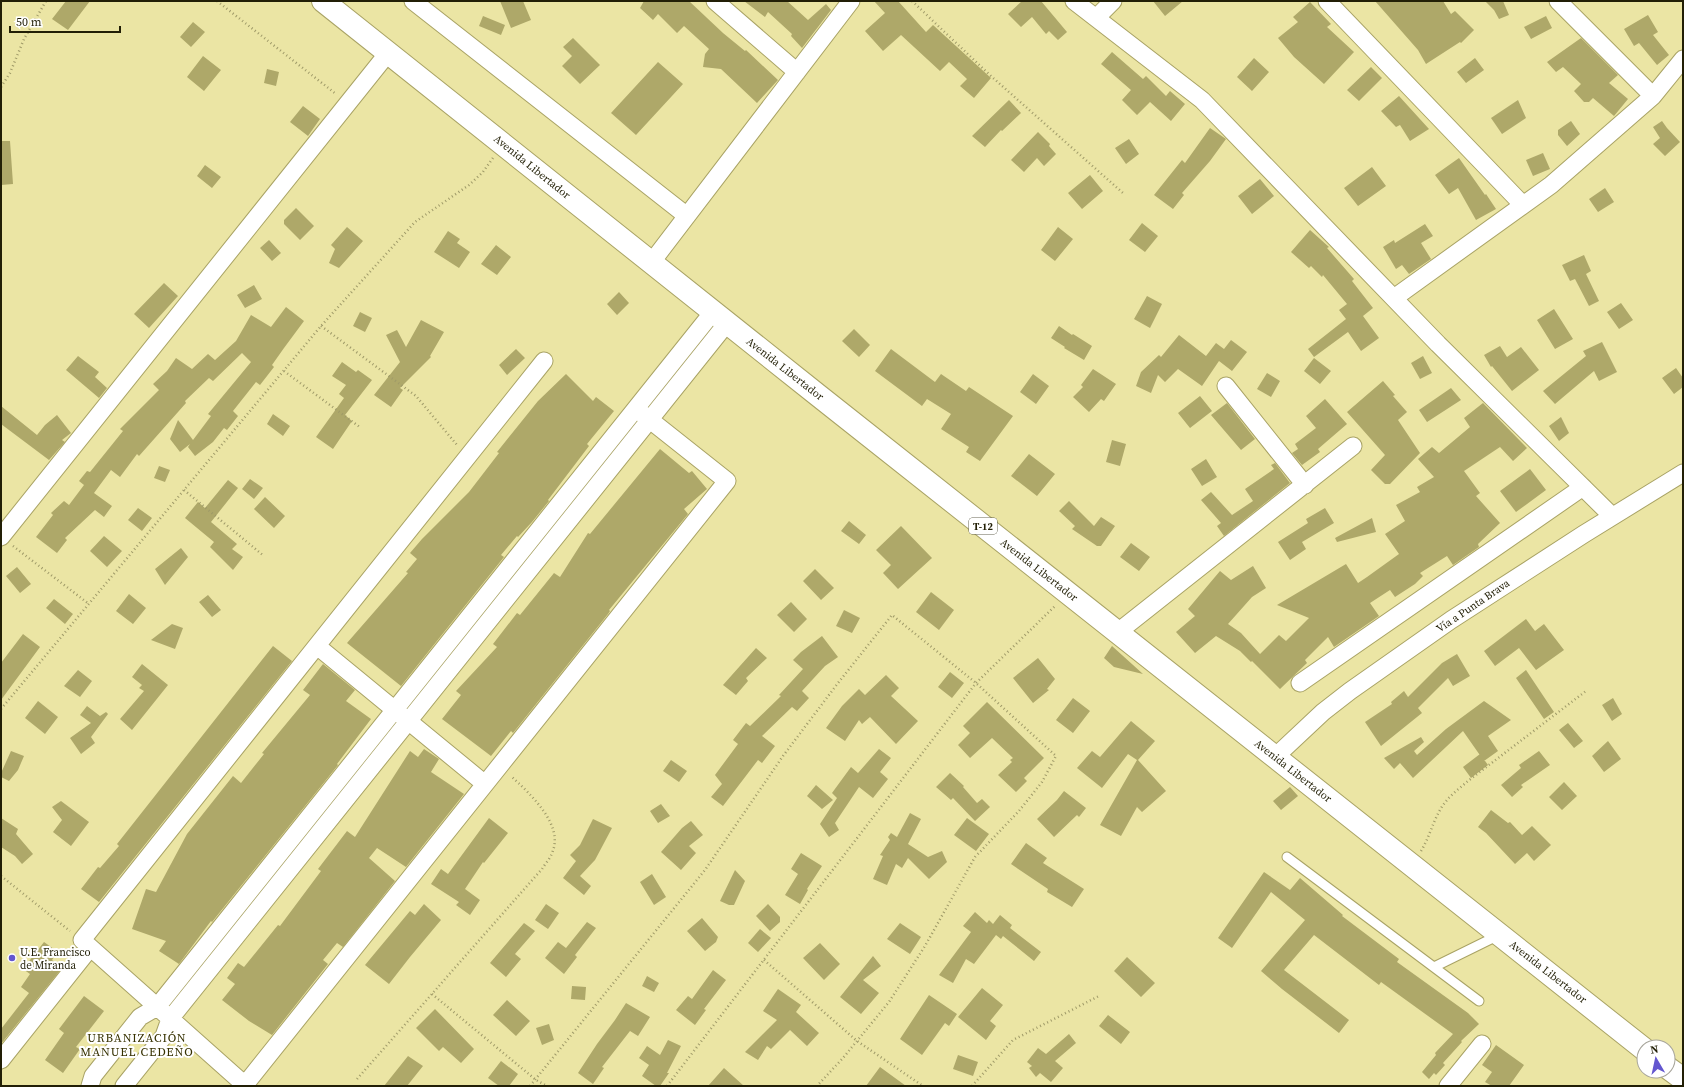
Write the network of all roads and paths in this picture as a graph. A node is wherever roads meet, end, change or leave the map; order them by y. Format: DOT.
graph roads {
  1 [pos="46,1"];
  2 [pos="217,1"];
  3 [pos="323,1"];
  4 [pos="413,1"];
  5 [pos="715,1"];
  6 [pos="851,1"];
  7 [pos="912,1"];
  8 [pos="1074,1"];
  9 [pos="1113,1"];
  10 [pos="1327,1"];
  11 [pos="1558,1"];
  12 [pos="1096,18"];
  13 [pos="388,52"];
  14 [pos="1683,59"];
  15 [pos="797,72"];
  16 [pos="1,87"];
  17 [pos="1654,96"];
  18 [pos="348,103"];
  19 [pos="503,144"];
  20 [pos="1123,193"];
  21 [pos="1524,205"];
  22 [pos="687,216"];
  23 [pos="651,263"];
  24 [pos="1394,298"];
  25 [pos="720,317"];
  26 [pos="321,326"];
  27 [pos="544,361"];
  28 [pos="284,371"];
  29 [pos="1226,386"];
  30 [pos="636,408"];
  31 [pos="650,419"];
  32 [pos="361,428"];
  33 [pos="1353,446"];
  34 [pos="467,458"];
  35 [pos="1683,473"];
  36 [pos="1305,485"];
  37 [pos="1583,487"];
  38 [pos="184,490"];
  39 [pos="1612,516"];
  40 [pos="4,539"];
  41 [pos="264,556"];
  42 [pos="1069,594"];
  43 [pos="89,604"];
  44 [pos="1118,632"];
  45 [pos="317,646"];
  46 [pos="976,683"];
  47 [pos="1300,683"];
  48 [pos="1586,691"];
  49 [pos="1,710"];
  50 [pos="395,710"];
  51 [pos="408,721"];
  52 [pos="1275,757"];
  53 [pos="500,765"];
  54 [pos="485,784"];
  55 [pos="1287,856"];
  56 [pos="1413,866"];
  57 [pos="1,876"];
  58 [pos="1500,934"];
  59 [pos="86,944"];
  60 [pos="764,960"];
  61 [pos="1434,967"];
  62 [pos="432,994"];
  63 [pos="1099,996"];
  64 [pos="1479,1001"];
  65 [pos="157,1007"];
  66 [pos="170,1019"];
  67 [pos="857,1041"];
  68 [pos="1636,1042"];
  69 [pos="1482,1044"];
  70 [pos="1,1060"];
  71 [pos="357,1079"];
  72 [pos="536,1080"];
  73 [pos="244,1085"];
  74 [pos="1452,1085"];
  75 [pos="90,1086"];
  76 [pos="124,1086"];
  77 [pos="530,1086"];
  78 [pos="547,1086"];
  79 [pos="667,1086"];
  80 [pos="817,1086"];
  81 [pos="923,1086"];
  82 [pos="972,1086"];
  1 -- 16 [label="path"];
  2 -- 18 [label="path"];
  3 -- 13 [label="highway, Avenida Libertador / T-12"];
  4 -- 22 [label="street"];
  5 -- 15 [label="street"];
  6 -- 15 [label="street"];
  7 -- 20 [label="path"];
  8 -- 12 [label="street"];
  9 -- 12 [label="street"];
  10 -- 21 [label="street"];
  11 -- 17 [label="street"];
  12 -- 24 [label="street"];
  13 -- 18 [label="street"];
  13 -- 19 [label="highway, Avenida Libertador / T-12"];
  14 -- 17 [label="street"];
  15 -- 22 [label="street"];
  17 -- 21 [label="street"];
  18 -- 40 [label="street"];
  19 -- 23 [label="highway, Avenida Libertador / T-12"];
  19 -- 26 [label="path"];
  21 -- 24 [label="street"];
  22 -- 23 [label="street"];
  23 -- 25 [label="highway, Avenida Libertador / T-12"];
  24 -- 37 [label="street"];
  25 -- 30 [label="street"];
  25 -- 31 [label="street"];
  25 -- 42 [label="highway, Avenida Libertador / T-12"];
  26 -- 28 [label="path"];
  26 -- 34 [label="path"];
  27 -- 34 [label="street"];
  28 -- 32 [label="path"];
  28 -- 38 [label="path"];
  29 -- 36 [label="street"];
  30 -- 31 [label="street"];
  30 -- 50 [label="street"];
  31 -- 51 [label="street"];
  31 -- 53 [label="street"];
  33 -- 36 [label="street"];
  34 -- 45 [label="street"];
  35 -- 39 [label="street, Vía a Punta Brava"];
  36 -- 44 [label="street"];
  37 -- 39 [label="street"];
  37 -- 47 [label="street"];
  38 -- 41 [label="path"];
  38 -- 43 [label="path"];
  39 -- 52 [label="street, Vía a Punta Brava"];
  40 -- 43 [label="path"];
  42 -- 44 [label="highway, Avenida Libertador / T-12"];
  42 -- 46 [label="path"];
  43 -- 49 [label="path"];
  44 -- 52 [label="highway, Avenida Libertador / T-12"];
  45 -- 50 [label="street"];
  45 -- 59 [label="street"];
  46 -- 60 [label="path"];
  46 -- 67 [label="path"];
  46 -- 72 [label="path"];
  48 -- 56 [label="path"];
  50 -- 51 [label="street"];
  50 -- 65 [label="street"];
  51 -- 54 [label="street"];
  51 -- 66 [label="street"];
  52 -- 56 [label="highway, Avenida Libertador / T-12"];
  53 -- 54 [label="street"];
  53 -- 62 [label="path"];
  54 -- 73 [label="street"];
  55 -- 61 [label="lane"];
  56 -- 58 [label="highway, Avenida Libertador / T-12"];
  57 -- 59 [label="path"];
  58 -- 61 [label="lane"];
  58 -- 68 [label="highway, Avenida Libertador / T-12"];
  59 -- 65 [label="street"];
  59 -- 70 [label="street"];
  60 -- 67 [label="path"];
  60 -- 79 [label="path"];
  61 -- 64 [label="lane"];
  62 -- 71 [label="path"];
  62 -- 72 [label="path"];
  63 -- 82 [label="path"];
  65 -- 66 [label="street"];
  65 -- 75 [label="street"];
  66 -- 73 [label="street"];
  66 -- 76 [label="street"];
  67 -- 80 [label="path"];
  67 -- 81 [label="path"];
  69 -- 74 [label="street"];
  72 -- 77 [label="path"];
  72 -- 78 [label="path"];
}
